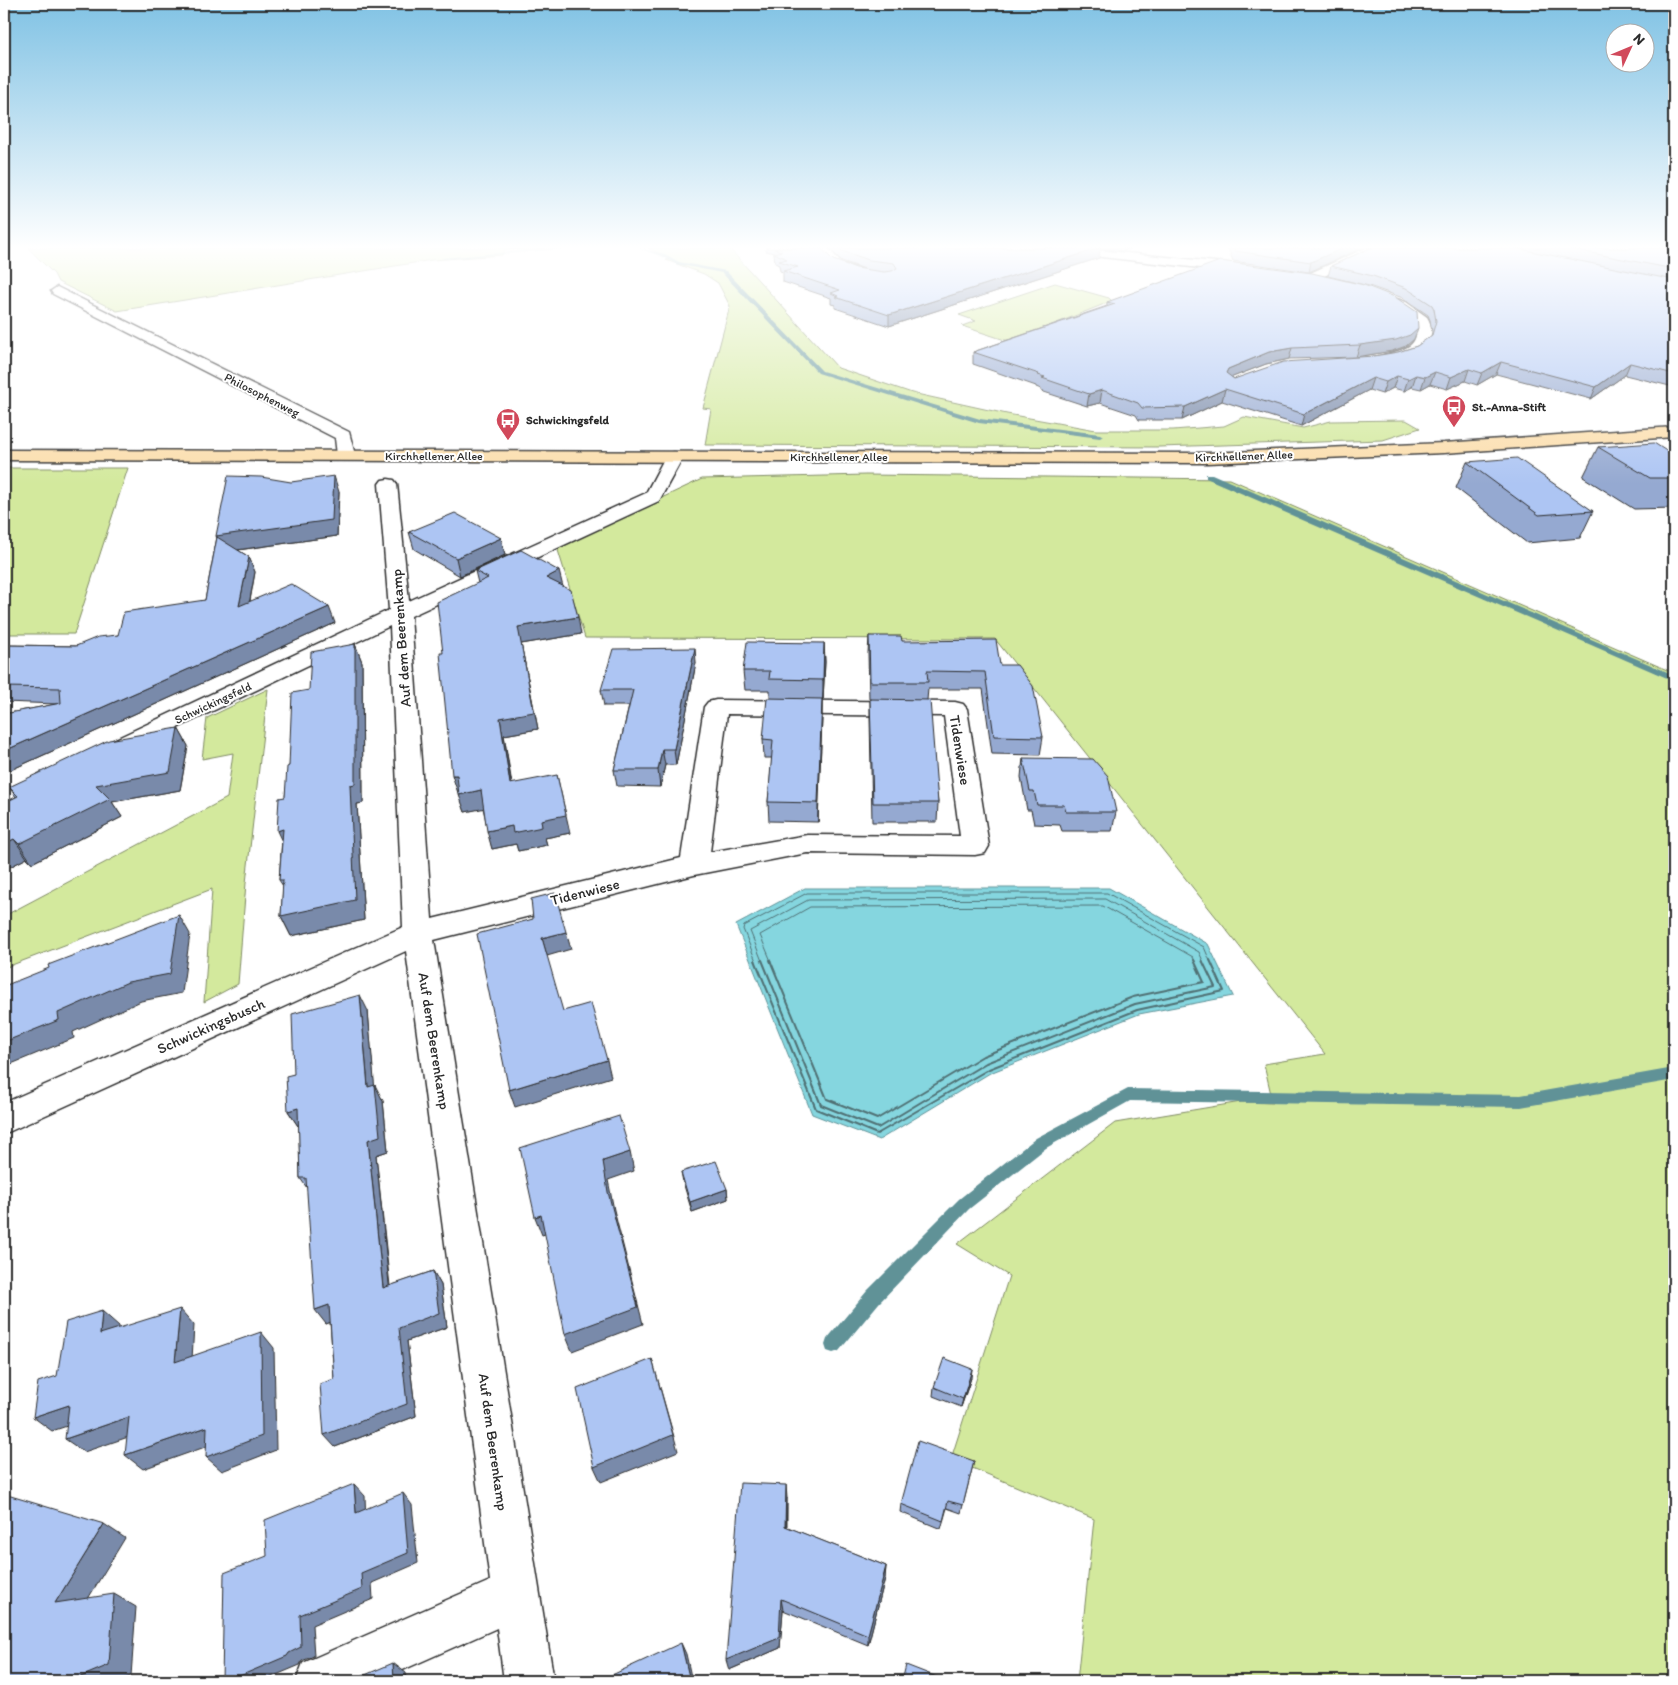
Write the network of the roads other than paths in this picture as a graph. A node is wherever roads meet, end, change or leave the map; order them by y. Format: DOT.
graph roads {
  1 [pos="127,327"];
  2 [pos="1423,327"];
  3 [pos="1378,360"];
  4 [pos="1674,432"];
  5 [pos="4,455"];
  6 [pos="346,455"];
  7 [pos="674,457"];
  8 [pos="388,484"];
  9 [pos="400,613"];
  10 [pos="96,757"];
  11 [pos="70,769"];
  12 [pos="4,801"];
  13 [pos="694,866"];
  14 [pos="418,933"];
  15 [pos="4,1119"];
  16 [pos="515,1595"];
  17 [pos="321,1681"];
  18 [pos="529,1681"];
  1 -- 6 [label="street, Philosophenweg"];
  2 -- 3 [label="street"];
  4 -- 7 [label="main road, Kirchhellener Allee"];
  5 -- 6 [label="main road, Kirchhellener Allee"];
  6 -- 7 [label="main road, Kirchhellener Allee"];
  7 -- 9 [label="street, Schwickingsfeld"];
  8 -- 9 [label="street, Auf dem Beerenkamp"];
  9 -- 10 [label="street, Schwickingsfeld"];
  9 -- 14 [label="street, Auf dem Beerenkamp"];
  11 -- 12 [label="street"];
  13 -- 13 [label="street, Tidenwiese"];
  13 -- 14 [label="street, Tidenwiese"];
  14 -- 15 [label="street, Schwickingsbusch"];
  14 -- 16 [label="street, Auf dem Beerenkamp"];
  16 -- 17 [label="street"];
  16 -- 18 [label="street, Auf dem Beerenkamp"];
}
